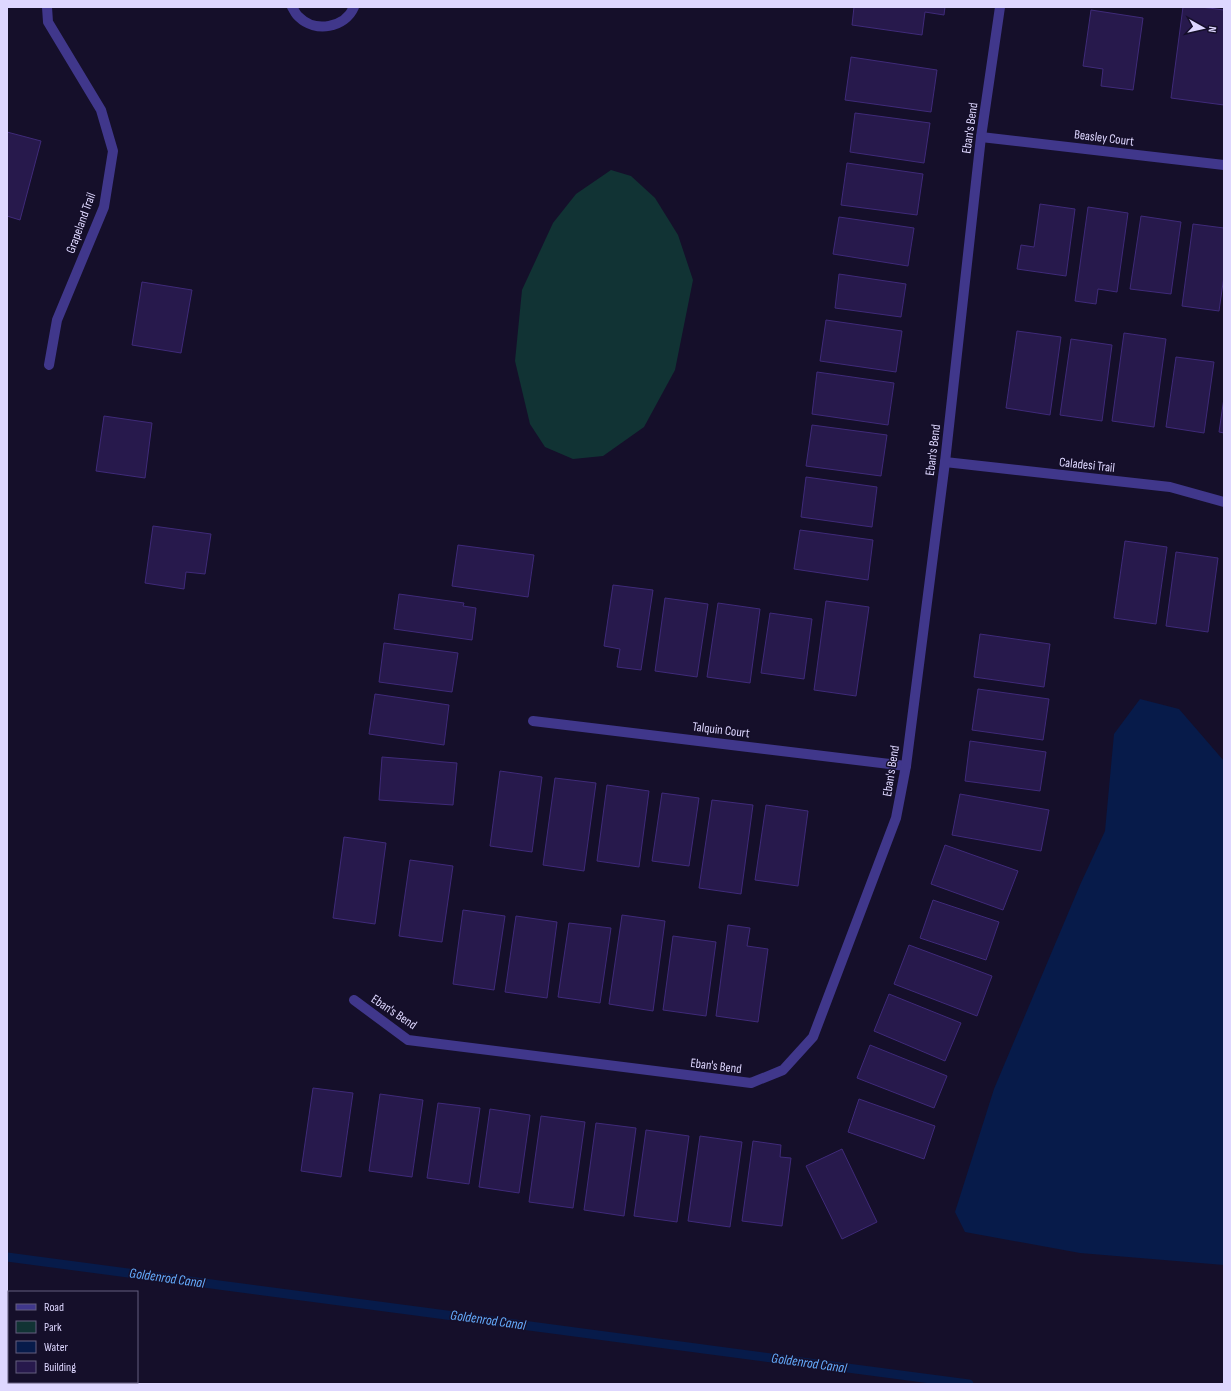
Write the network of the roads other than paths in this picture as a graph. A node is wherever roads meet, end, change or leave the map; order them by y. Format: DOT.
graph roads {
  1 [pos="47,7"];
  2 [pos="292,7"];
  3 [pos="354,7"];
  4 [pos="1000,7"];
  5 [pos="981,137"];
  6 [pos="1224,165"];
  7 [pos="49,365"];
  8 [pos="945,462"];
  9 [pos="1224,502"];
  10 [pos="533,721"];
  11 [pos="906,766"];
  12 [pos="354,1000"];
  1 -- 7 [label="street, Grapeland Trail"];
  2 -- 3 [label="street"];
  4 -- 5 [label="street, Eban's Bend"];
  5 -- 6 [label="street, Beasley Court"];
  5 -- 8 [label="street, Eban's Bend"];
  8 -- 9 [label="street, Caladesi Trail"];
  8 -- 11 [label="street, Eban's Bend"];
  10 -- 11 [label="street, Talquin Court"];
  11 -- 12 [label="street, Eban's Bend"];
}
